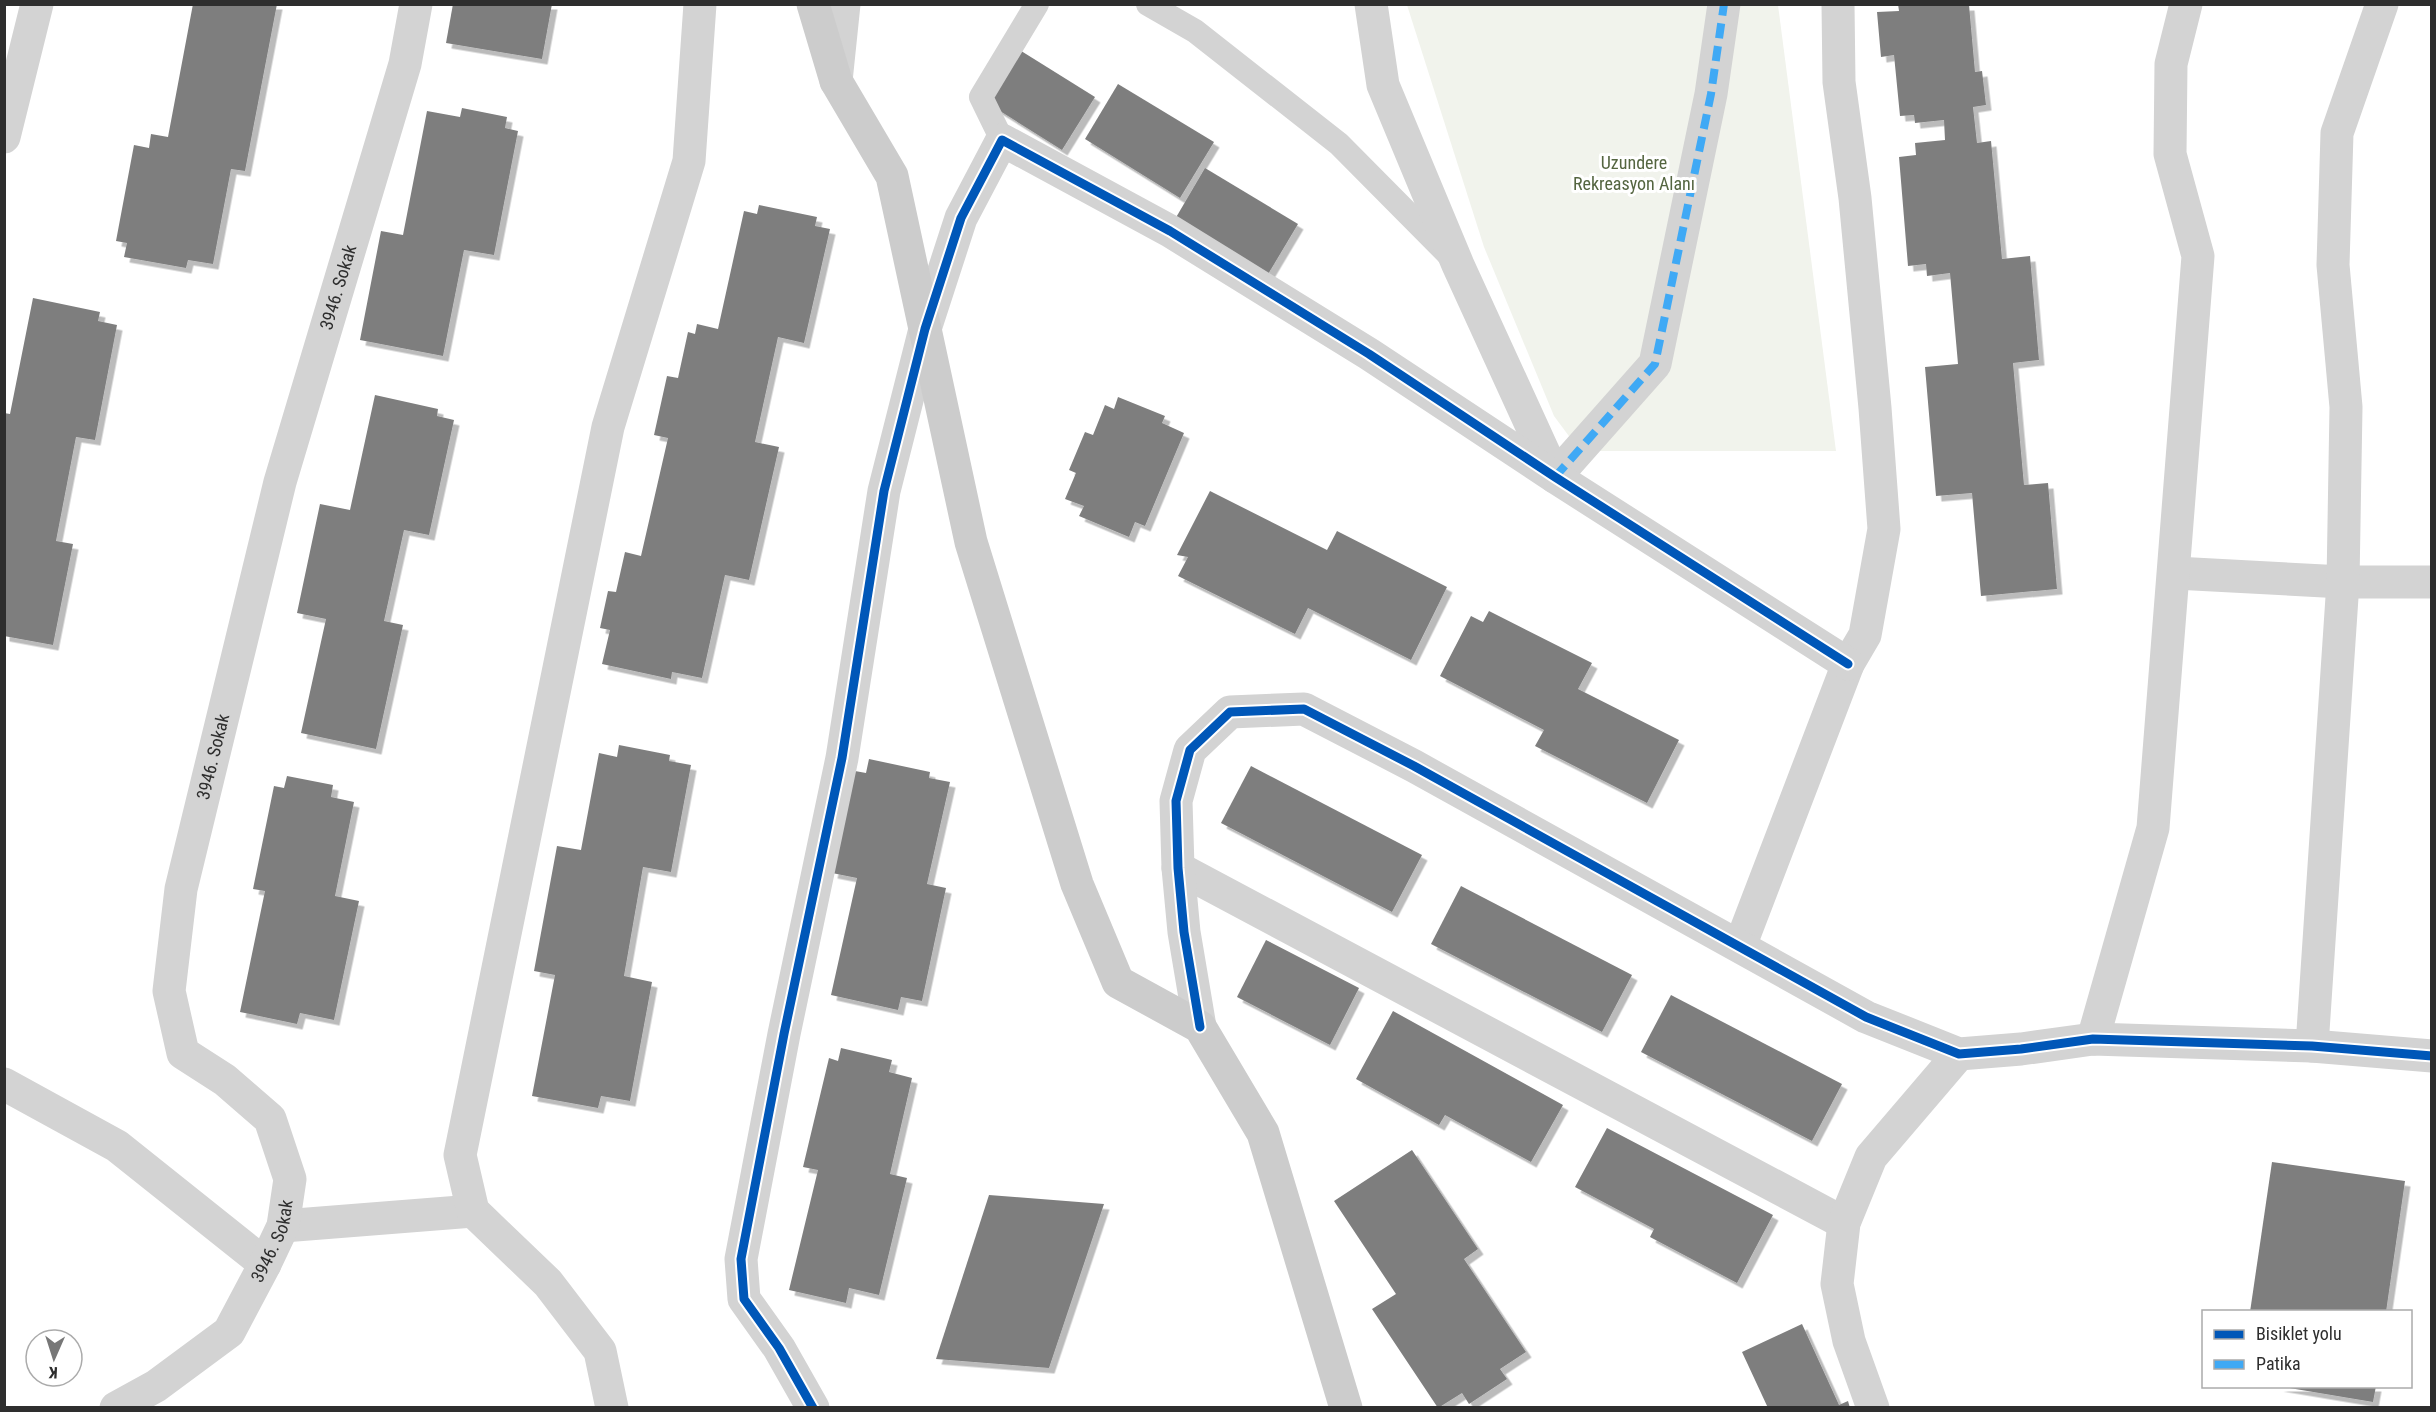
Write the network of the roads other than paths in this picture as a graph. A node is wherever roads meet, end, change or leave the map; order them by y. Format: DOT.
graph roads {
  1 [pos="37,4"];
  2 [pos="416,4"];
  3 [pos="700,4"];
  4 [pos="813,4"];
  5 [pos="844,4"];
  6 [pos="1037,4"];
  7 [pos="1148,4"];
  8 [pos="1371,4"];
  9 [pos="1724,4"];
  10 [pos="1838,4"];
  11 [pos="2186,4"];
  12 [pos="2382,4"];
  13 [pos="836,81"];
  14 [pos="4,137"];
  15 [pos="1002,140"];
  16 [pos="1458,265"];
  17 [pos="924,329"];
  18 [pos="1555,477"];
  19 [pos="2175,573"];
  20 [pos="2343,582"];
  21 [pos="2432,582"];
  22 [pos="1848,664"];
  23 [pos="1178,868"];
  24 [pos="1740,946"];
  25 [pos="1200,1027"];
  26 [pos="2093,1039"];
  27 [pos="2312,1046"];
  28 [pos="1959,1054"];
  29 [pos="2432,1056"];
  30 [pos="4,1084"];
  31 [pos="473,1211"];
  32 [pos="1844,1223"];
  33 [pos="283,1226"];
  34 [pos="265,1264"];
  35 [pos="116,1407"];
  36 [pos="612,1407"];
  37 [pos="813,1407"];
  38 [pos="1346,1407"];
  39 [pos="1873,1407"];
  1 -- 14 [label="street"];
  2 -- 33 [label="street, 3946. Sokak"];
  3 -- 31 [label="street"];
  4 -- 13 [label="street"];
  5 -- 13 [label="street"];
  6 -- 15 [label="lane"];
  7 -- 16 [label="lane"];
  8 -- 16 [label="street"];
  9 -- 18 [label="street"];
  10 -- 22 [label="street"];
  11 -- 19 [label="street"];
  12 -- 20 [label="street"];
  13 -- 17 [label="street"];
  15 -- 17 [label="street"];
  15 -- 18 [label="street"];
  16 -- 18 [label="street"];
  17 -- 25 [label="street"];
  17 -- 37 [label="street"];
  18 -- 22 [label="street"];
  19 -- 20 [label="street"];
  19 -- 26 [label="street"];
  20 -- 21 [label="street"];
  20 -- 27 [label="street"];
  22 -- 24 [label="street"];
  23 -- 24 [label="street"];
  23 -- 25 [label="street"];
  23 -- 32 [label="street"];
  24 -- 28 [label="street"];
  25 -- 38 [label="street"];
  26 -- 27 [label="street"];
  26 -- 28 [label="street"];
  27 -- 29 [label="street"];
  28 -- 32 [label="street"];
  30 -- 34 [label="street"];
  31 -- 33 [label="street"];
  31 -- 36 [label="street"];
  32 -- 39 [label="street"];
  33 -- 34 [label="street, 3946. Sokak"];
  34 -- 35 [label="street, 3946. Sokak"];
}
